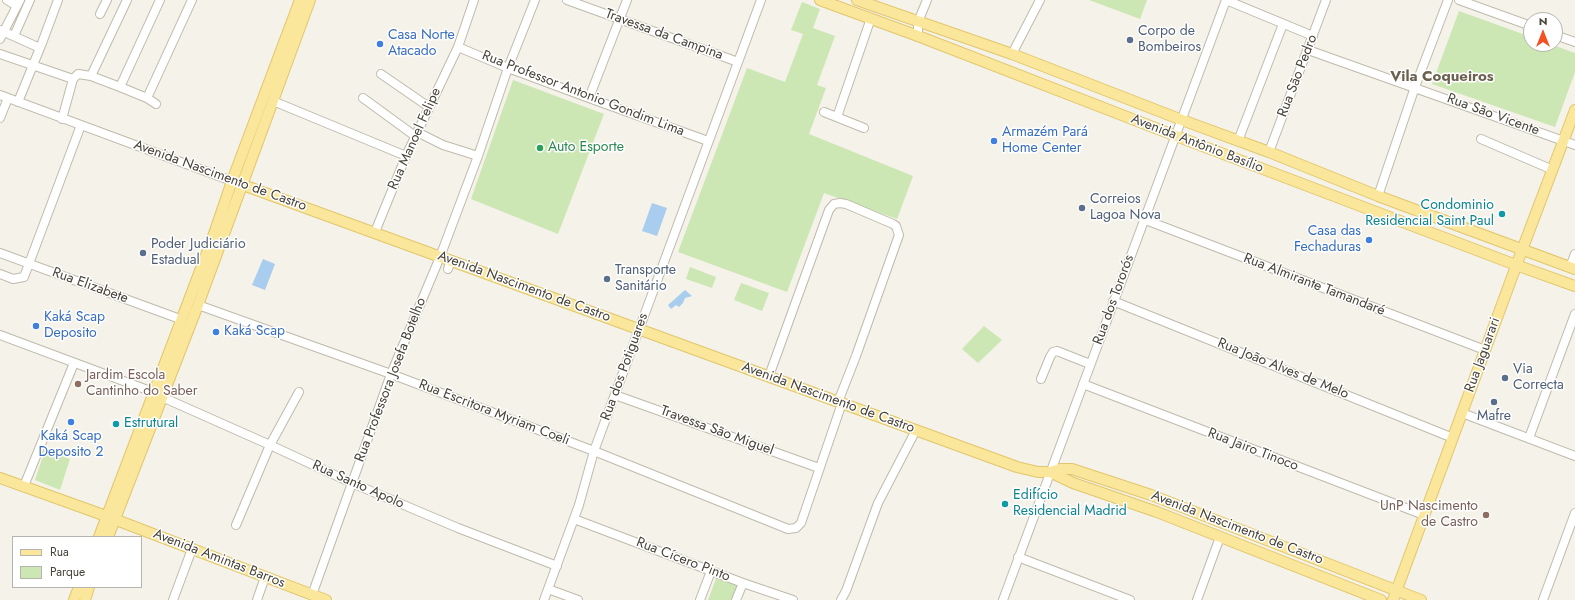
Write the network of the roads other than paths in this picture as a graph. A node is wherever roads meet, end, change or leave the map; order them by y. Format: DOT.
graph roads {
  1 [pos="7,0"];
  2 [pos="30,0"];
  3 [pos="58,0"];
  4 [pos="107,0"];
  5 [pos="127,0"];
  6 [pos="160,0"];
  7 [pos="192,0"];
  8 [pos="300,0"];
  9 [pos="310,0"];
  10 [pos="474,0"];
  11 [pos="535,0"];
  12 [pos="567,0"];
  13 [pos="626,0"];
  14 [pos="761,0"];
  15 [pos="820,0"];
  16 [pos="857,0"];
  17 [pos="927,0"];
  18 [pos="1040,0"];
  19 [pos="1226,0"];
  20 [pos="1326,0"];
  21 [pos="1448,0"];
  22 [pos="1459,0"];
  23 [pos="19,3"];
  24 [pos="100,14"];
  25 [pos="871,18"];
  26 [pos="620,20"];
  27 [pos="918,22"];
  28 [pos="1523,23"];
  29 [pos="1283,24"];
  30 [pos="1,33"];
  31 [pos="14,36"];
  32 [pos="918,36"];
  33 [pos="1313,36"];
  34 [pos="1563,38"];
  35 [pos="1575,42"];
  36 [pos="458,46"];
  37 [pos="40,48"];
  38 [pos="1308,50"];
  39 [pos="0,54"];
  40 [pos="1012,54"];
  41 [pos="738,62"];
  42 [pos="32,64"];
  43 [pos="508,68"];
  44 [pos="381,74"];
  45 [pos="87,75"];
  46 [pos="73,79"];
  47 [pos="120,87"];
  48 [pos="1416,87"];
  49 [pos="4,97"];
  50 [pos="146,98"];
  51 [pos="363,98"];
  52 [pos="589,98"];
  53 [pos="273,101"];
  54 [pos="18,102"];
  55 [pos="156,104"];
  56 [pos="429,107"];
  57 [pos="1575,110"];
  58 [pos="824,112"];
  59 [pos="837,117"];
  60 [pos="0,118"];
  61 [pos="62,119"];
  62 [pos="1182,120"];
  63 [pos="81,125"];
  64 [pos="864,128"];
  65 [pos="416,134"];
  66 [pos="1176,136"];
  67 [pos="1481,139"];
  68 [pos="708,141"];
  69 [pos="1238,141"];
  70 [pos="1564,141"];
  71 [pos="1575,145"];
  72 [pos="1269,152"];
  73 [pos="406,156"];
  74 [pos="478,156"];
  75 [pos="1553,170"];
  76 [pos="232,181"];
  77 [pos="242,185"];
  78 [pos="1378,196"];
  79 [pos="1418,211"];
  80 [pos="1143,219"];
  81 [pos="1424,230"];
  82 [pos="375,232"];
  83 [pos="1522,250"];
  84 [pos="0,253"];
  85 [pos="1575,254"];
  86 [pos="440,257"];
  87 [pos="30,264"];
  88 [pos="1516,265"];
  89 [pos="1573,268"];
  90 [pos="0,274"];
  91 [pos="1575,286"];
  92 [pos="1113,301"];
  93 [pos="198,305"];
  94 [pos="1575,314"];
  95 [pos="180,319"];
  96 [pos="638,329"];
  97 [pos="0,335"];
  98 [pos="1485,350"];
  99 [pos="74,363"];
  100 [pos="1090,364"];
  101 [pos="391,374"];
  102 [pos="768,376"];
  103 [pos="1042,379"];
  104 [pos="1083,384"];
  105 [pos="298,392"];
  106 [pos="157,395"];
  107 [pos="615,395"];
  108 [pos="840,402"];
  109 [pos="1462,413"];
  110 [pos="916,430"];
  111 [pos="1453,438"];
  112 [pos="1529,438"];
  113 [pos="270,445"];
  114 [pos="594,451"];
  115 [pos="1575,456"];
  116 [pos="819,468"];
  117 [pos="1050,472"];
  118 [pos="0,478"];
  119 [pos="352,484"];
  120 [pos="24,486"];
  121 [pos="1151,495"];
  122 [pos="1157,512"];
  123 [pos="1575,513"];
  124 [pos="1424,515"];
  125 [pos="111,518"];
  126 [pos="574,519"];
  127 [pos="236,525"];
  128 [pos="99,536"];
  129 [pos="108,536"];
  130 [pos="1220,537"];
  131 [pos="192,549"];
  132 [pos="1293,550"];
  133 [pos="1266,555"];
  134 [pos="1018,558"];
  135 [pos="557,566"];
  136 [pos="711,571"];
  137 [pos="265,577"];
  138 [pos="743,583"];
  139 [pos="80,588"];
  140 [pos="90,588"];
  141 [pos="548,589"];
  142 [pos="312,595"];
  143 [pos="1394,595"];
  144 [pos="74,600"];
  145 [pos="85,600"];
  146 [pos="172,600"];
  147 [pos="257,600"];
  148 [pos="326,600"];
  149 [pos="544,600"];
  150 [pos="578,600"];
  151 [pos="700,600"];
  152 [pos="736,600"];
  153 [pos="793,600"];
  154 [pos="841,600"];
  155 [pos="1003,600"];
  156 [pos="1130,600"];
  157 [pos="1198,600"];
  158 [pos="1381,600"];
  159 [pos="1421,600"];
  160 [pos="1543,600"];
  1 -- 23 [label="street"];
  2 -- 31 [label="street"];
  3 -- 37 [label="street"];
  4 -- 24 [label="street"];
  5 -- 45 [label="street"];
  6 -- 47 [label="street"];
  7 -- 50 [label="street"];
  8 -- 76 [label="main road"];
  9 -- 53 [label="main road"];
  10 -- 36 [label="street, Rua Manoel Felipe"];
  11 -- 43 [label="street, Rua Professora Josefa Botelho"];
  12 -- 26 [label="street, Travessa da Campina"];
  13 -- 26 [label="street"];
  14 -- 41 [label="street, Rua dos Potiguares"];
  15 -- 25 [label="main road, Avenida Antônio Basílio"];
  16 -- 27 [label="main road, Avenida Antônio Basílio"];
  17 -- 27 [label="street"];
  18 -- 40 [label="street"];
  19 -- 29 [label="street"];
  19 -- 62 [label="street, Rua dos Tororós"];
  20 -- 33 [label="street, Rua São Pedro"];
  21 -- 48 [label="street"];
  22 -- 28 [label="street"];
  23 -- 30 [label="street"];
  25 -- 32 [label="main road, Avenida Antônio Basílio"];
  25 -- 59 [label="street"];
  26 -- 41 [label="street, Travessa da Campina"];
  26 -- 52 [label="street"];
  27 -- 32 [label="street"];
  27 -- 40 [label="main road, Avenida Antônio Basílio"];
  29 -- 33 [label="street"];
  29 -- 69 [label="street"];
  30 -- 31 [label="street"];
  31 -- 37 [label="street"];
  32 -- 66 [label="main road, Avenida Antônio Basílio"];
  33 -- 38 [label="street, Rua São Pedro"];
  34 -- 35 [label="street"];
  36 -- 43 [label="street, Rua Professor Antonio Gondim Lima"];
  36 -- 56 [label="street, Rua Manoel Felipe"];
  37 -- 42 [label="street"];
  38 -- 48 [label="street, Rua São Vicente"];
  38 -- 72 [label="street, Rua São Pedro"];
  39 -- 42 [label="street"];
  40 -- 62 [label="main road, Avenida Antônio Basílio"];
  41 -- 68 [label="street, Rua dos Potiguares"];
  42 -- 46 [label="street"];
  42 -- 54 [label="street"];
  43 -- 52 [label="street, Rua Professor Antonio Gondim Lima"];
  43 -- 74 [label="street, Rua Professora Josefa Botelho"];
  44 -- 56 [label="street"];
  45 -- 46 [label="street"];
  45 -- 47 [label="street"];
  46 -- 61 [label="street"];
  47 -- 50 [label="street"];
  48 -- 70 [label="street, Rua São Vicente"];
  48 -- 78 [label="street"];
  49 -- 54 [label="street, Avenida Nascimento de Castro"];
  49 -- 60 [label="street"];
  50 -- 55 [label="street"];
  51 -- 65 [label="street"];
  52 -- 68 [label="street, Rua Professor Antonio Gondim Lima"];
  53 -- 73 [label="street"];
  53 -- 77 [label="main road"];
  54 -- 61 [label="street, Avenida Nascimento de Castro"];
  56 -- 65 [label="street, Rua Manoel Felipe"];
  57 -- 70 [label="main road, Rua Jaguarari"];
  58 -- 59 [label="street"];
  59 -- 64 [label="street"];
  61 -- 63 [label="street, Avenida Nascimento de Castro"];
  62 -- 66 [label="street, Rua dos Tororós"];
  62 -- 69 [label="main road, Avenida Antônio Basílio"];
  63 -- 76 [label="street, Avenida Nascimento de Castro"];
  63 -- 87 [label="street"];
  65 -- 73 [label="street, Rua Manoel Felipe"];
  65 -- 74 [label="street"];
  66 -- 80 [label="street, Rua dos Tororós"];
  66 -- 81 [label="main road, Avenida Antônio Basílio"];
  67 -- 75 [label="street"];
  68 -- 96 [label="street, Rua dos Potiguares"];
  69 -- 72 [label="main road, Avenida Antônio Basílio"];
  70 -- 71 [label="street, Rua São Vicente"];
  70 -- 75 [label="main road, Rua Jaguarari"];
  72 -- 78 [label="main road, Avenida Antônio Basílio"];
  73 -- 82 [label="street, Rua Manoel Felipe"];
  74 -- 86 [label="street, Rua Professora Josefa Botelho"];
  75 -- 83 [label="main road, Rua Jaguarari"];
  76 -- 77 [label="main road, Avenida Nascimento de Castro"];
  76 -- 95 [label="main road"];
  77 -- 82 [label="main road, Avenida Nascimento de Castro"];
  77 -- 93 [label="main road"];
  78 -- 79 [label="main road, Avenida Antônio Basílio"];
  79 -- 81 [label="main road"];
  79 -- 83 [label="main road, Avenida Antônio Basílio"];
  80 -- 92 [label="street, Rua dos Tororós"];
  80 -- 98 [label="street, Rua Almirante Tamandaré"];
  81 -- 88 [label="main road, Avenida Antônio Basílio"];
  82 -- 86 [label="main road, Avenida Nascimento de Castro"];
  83 -- 88 [label="main road, Rua Jaguarari"];
  83 -- 89 [label="main road, Avenida Antônio Basílio"];
  84 -- 87 [label="street, Rua Elizabete"];
  85 -- 89 [label="street"];
  86 -- 96 [label="main road, Avenida Nascimento de Castro"];
  86 -- 101 [label="street, Rua Professora Josefa Botelho"];
  87 -- 90 [label="street"];
  87 -- 95 [label="street, Rua Elizabete"];
  88 -- 91 [label="main road, Avenida Antônio Basílio"];
  88 -- 98 [label="main road, Rua Jaguarari"];
  92 -- 100 [label="street, Rua dos Tororós"];
  92 -- 111 [label="street, Rua João Alves de Melo"];
  93 -- 101 [label="street, Rua Escritora Myriam Coeli"];
  93 -- 106 [label="main road"];
  94 -- 112 [label="street"];
  95 -- 106 [label="main road"];
  96 -- 102 [label="main road, Avenida Nascimento de Castro"];
  96 -- 107 [label="street, Rua dos Potiguares"];
  97 -- 99 [label="street, Rua Santo Apolo"];
  98 -- 109 [label="main road, Rua Jaguarari"];
  99 -- 106 [label="street, Rua Santo Apolo"];
  99 -- 120 [label="street"];
  100 -- 103 [label="street"];
  100 -- 104 [label="street, Rua dos Tororós"];
  101 -- 114 [label="street, Rua Escritora Myriam Coeli"];
  101 -- 119 [label="street, Rua Professora Josefa Botelho"];
  102 -- 108 [label="main road, Avenida Nascimento de Castro"];
  102 -- 108 [label="street"];
  104 -- 117 [label="street, Rua dos Tororós"];
  104 -- 124 [label="street, Rua Jairo Tinoco"];
  105 -- 113 [label="street"];
  106 -- 113 [label="street, Rua Santo Apolo"];
  106 -- 125 [label="main road"];
  107 -- 114 [label="street, Rua dos Potiguares"];
  107 -- 116 [label="street, Travessa São Miguel"];
  108 -- 110 [label="main road, Avenida Nascimento de Castro"];
  108 -- 116 [label="street"];
  109 -- 111 [label="main road, Rua Jaguarari"];
  109 -- 112 [label="street"];
  110 -- 117 [label="main road, Avenida Nascimento de Castro"];
  110 -- 154 [label="street"];
  111 -- 124 [label="main road, Rua Jaguarari"];
  112 -- 115 [label="street"];
  113 -- 119 [label="street, Rua Santo Apolo"];
  113 -- 127 [label="street"];
  114 -- 116 [label="street, Rua Escritora Myriam Coeli"];
  114 -- 126 [label="street, Rua dos Potiguares"];
  117 -- 121 [label="main road, Avenida Nascimento de Castro"];
  117 -- 122 [label="main road, Avenida Nascimento de Castro"];
  117 -- 134 [label="street, Rua dos Tororós"];
  118 -- 120 [label="main road, Avenida Amintas Barros"];
  119 -- 135 [label="street, Rua Santo Apolo"];
  119 -- 142 [label="street, Rua Professora Josefa Botelho"];
  120 -- 125 [label="main road, Avenida Amintas Barros"];
  121 -- 122 [label="main road"];
  121 -- 132 [label="main road, Avenida Nascimento de Castro"];
  122 -- 130 [label="main road, Avenida Nascimento de Castro"];
  123 -- 160 [label="street"];
  124 -- 143 [label="main road, Rua Jaguarari"];
  125 -- 128 [label="main road"];
  125 -- 129 [label="main road"];
  125 -- 131 [label="main road, Avenida Amintas Barros"];
  126 -- 135 [label="street, Rua dos Potiguares"];
  126 -- 136 [label="street, Rua Cícero Pinto"];
  130 -- 133 [label="main road, Avenida Nascimento de Castro"];
  130 -- 157 [label="street"];
  131 -- 137 [label="main road, Avenida Amintas Barros"];
  131 -- 146 [label="street"];
  132 -- 133 [label="main road"];
  132 -- 143 [label="main road, Avenida Nascimento de Castro"];
  133 -- 158 [label="main road, Avenida Nascimento de Castro"];
  134 -- 155 [label="street, Rua dos Tororós"];
  134 -- 156 [label="street"];
  135 -- 141 [label="street, Rua dos Potiguares"];
  136 -- 138 [label="street, Rua Cícero Pinto"];
  136 -- 151 [label="street"];
  137 -- 142 [label="main road, Avenida Amintas Barros"];
  137 -- 147 [label="street"];
  138 -- 152 [label="street"];
  138 -- 153 [label="street, Rua Cícero Pinto"];
  139 -- 144 [label="main road"];
  140 -- 145 [label="main road"];
  141 -- 149 [label="street, Rua dos Potiguares"];
  141 -- 150 [label="street"];
  142 -- 148 [label="main road, Avenida Amintas Barros"];
  143 -- 159 [label="main road, Avenida Nascimento de Castro"];
}
